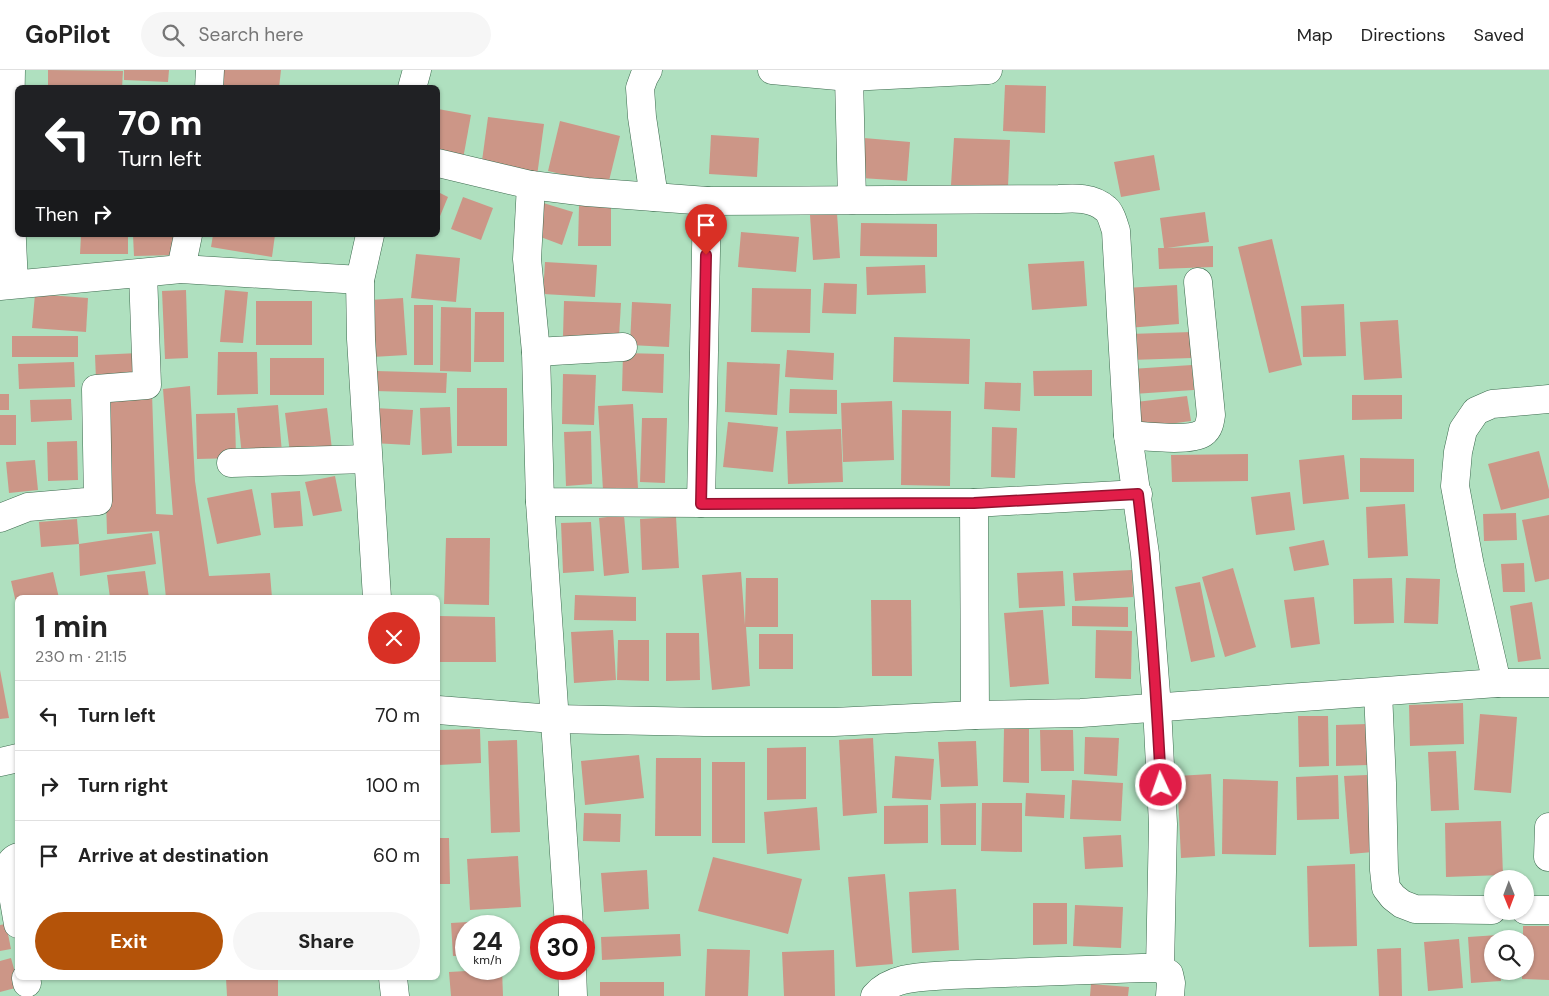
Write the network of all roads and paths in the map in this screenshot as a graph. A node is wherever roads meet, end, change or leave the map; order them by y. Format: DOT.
graph roads {
  1 [pos="11,70"];
  2 [pos="210,70"];
  3 [pos="417,70"];
  4 [pos="648,70"];
  5 [pos="772,70"];
  6 [pos="988,70"];
  7 [pos="849,77"];
  8 [pos="209,85"];
  9 [pos="413,85"];
  10 [pos="440,163"];
  11 [pos="5,176"];
  12 [pos="531,185"];
  13 [pos="654,197"];
  14 [pos="852,200"];
  15 [pos="707,201"];
  16 [pos="188,237"];
  17 [pos="370,237"];
  18 [pos="181,269"];
  19 [pos="143,273"];
  20 [pos="360,280"];
  21 [pos="1198,282"];
  22 [pos="7,285"];
  23 [pos="623,347"];
  24 [pos="536,352"];
  25 [pos="1549,399"];
  26 [pos="1128,435"];
  27 [pos="367,458"];
  28 [pos="231,463"];
  29 [pos="1138,494"];
  30 [pos="540,502"];
  31 [pos="974,503"];
  32 [pos="701,504"];
  33 [pos="0,518"];
  34 [pos="377,595"];
  35 [pos="1497,683"];
  36 [pos="1549,683"];
  37 [pos="1378,692"];
  38 [pos="1157,707"];
  39 [pos="440,710"];
  40 [pos="975,715"];
  41 [pos="554,718"];
  42 [pos="15,759"];
  43 [pos="0,762"];
  44 [pos="1549,827"];
  45 [pos="1548,857"];
  46 [pos="15,858"];
  47 [pos="15,907"];
  48 [pos="1484,910"];
  49 [pos="1534,910"];
  50 [pos="1549,910"];
  51 [pos="567,915"];
  52 [pos="1160,968"];
  53 [pos="393,980"];
  54 [pos="572,980"];
  55 [pos="395,996"];
  56 [pos="573,996"];
  57 [pos="875,996"];
  58 [pos="1170,996"];
  1 -- 11 [label="street"];
  2 -- 8 [label="street"];
  3 -- 9 [label="street"];
  4 -- 13 [label="street"];
  5 -- 7 [label="street"];
  6 -- 7 [label="street"];
  7 -- 14 [label="street"];
  10 -- 12 [label="street"];
  11 -- 22 [label="street"];
  12 -- 13 [label="street"];
  12 -- 24 [label="street"];
  13 -- 15 [label="street"];
  14 -- 15 [label="street"];
  14 -- 26 [label="street"];
  15 -- 32 [label="street"];
  16 -- 18 [label="street"];
  17 -- 20 [label="street"];
  18 -- 19 [label="street"];
  18 -- 20 [label="street"];
  19 -- 22 [label="street"];
  19 -- 33 [label="street"];
  20 -- 27 [label="street"];
  21 -- 26 [label="street"];
  23 -- 24 [label="street"];
  24 -- 30 [label="street"];
  25 -- 35 [label="street"];
  26 -- 29 [label="street"];
  27 -- 28 [label="street"];
  27 -- 34 [label="street"];
  29 -- 31 [label="street"];
  29 -- 38 [label="street"];
  30 -- 32 [label="street"];
  30 -- 41 [label="street"];
  31 -- 32 [label="street"];
  31 -- 40 [label="street"];
  35 -- 36 [label="street"];
  35 -- 37 [label="street"];
  37 -- 38 [label="street"];
  37 -- 48 [label="street"];
  38 -- 40 [label="street"];
  38 -- 52 [label="street"];
  39 -- 41 [label="street"];
  40 -- 41 [label="street"];
  41 -- 51 [label="street"];
  42 -- 43 [label="street"];
  44 -- 45 [label="street"];
  46 -- 47 [label="street"];
  49 -- 50 [label="street"];
  52 -- 57 [label="street"];
  52 -- 58 [label="street"];
  53 -- 55 [label="street"];
  54 -- 56 [label="street"];
}
